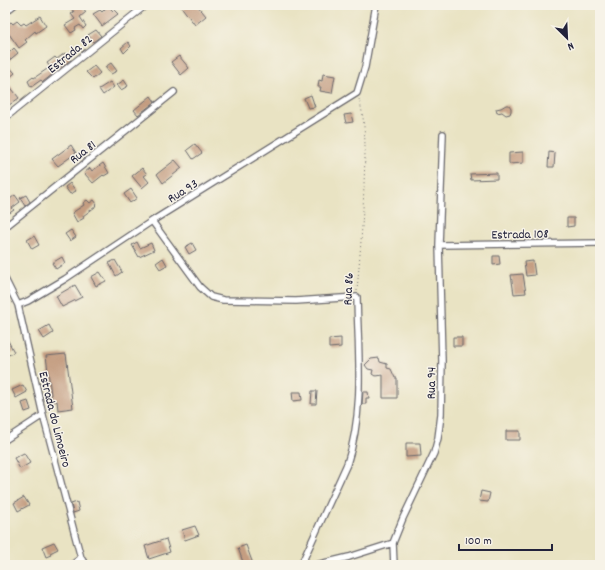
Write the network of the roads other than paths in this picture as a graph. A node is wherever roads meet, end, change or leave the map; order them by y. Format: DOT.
graph roads {
  1 [pos="14,5"];
  2 [pos="146,5"];
  3 [pos="376,5"];
  4 [pos="5,12"];
  5 [pos="174,92"];
  6 [pos="5,118"];
  7 [pos="443,134"];
  8 [pos="152,221"];
  9 [pos="5,227"];
  10 [pos="600,243"];
  11 [pos="439,245"];
  12 [pos="5,279"];
  13 [pos="18,305"];
  14 [pos="43,415"];
  15 [pos="5,440"];
  16 [pos="393,543"];
  17 [pos="81,558"];
  18 [pos="72,565"];
  19 [pos="86,565"];
  20 [pos="300,565"];
  21 [pos="316,565"];
  22 [pos="394,565"];
  1 -- 4 [label="street"];
  2 -- 6 [label="street, Estrada 82"];
  3 -- 8 [label="street, Rua 93"];
  5 -- 9 [label="street, Rua 81"];
  7 -- 11 [label="street, Rua 94"];
  8 -- 13 [label="street, Rua 93"];
  8 -- 20 [label="street, Rua 86"];
  10 -- 11 [label="street, Estrada 108"];
  11 -- 16 [label="street, Rua 94"];
  12 -- 13 [label="street, Estrada do Limoeiro"];
  13 -- 14 [label="street, Estrada do Limoeiro"];
  14 -- 15 [label="street"];
  14 -- 17 [label="street, Estrada do Limoeiro"];
  16 -- 21 [label="street"];
  16 -- 22 [label="street"];
  17 -- 18 [label="street"];
  17 -- 19 [label="street, Estrada do Limoeiro"];
}
